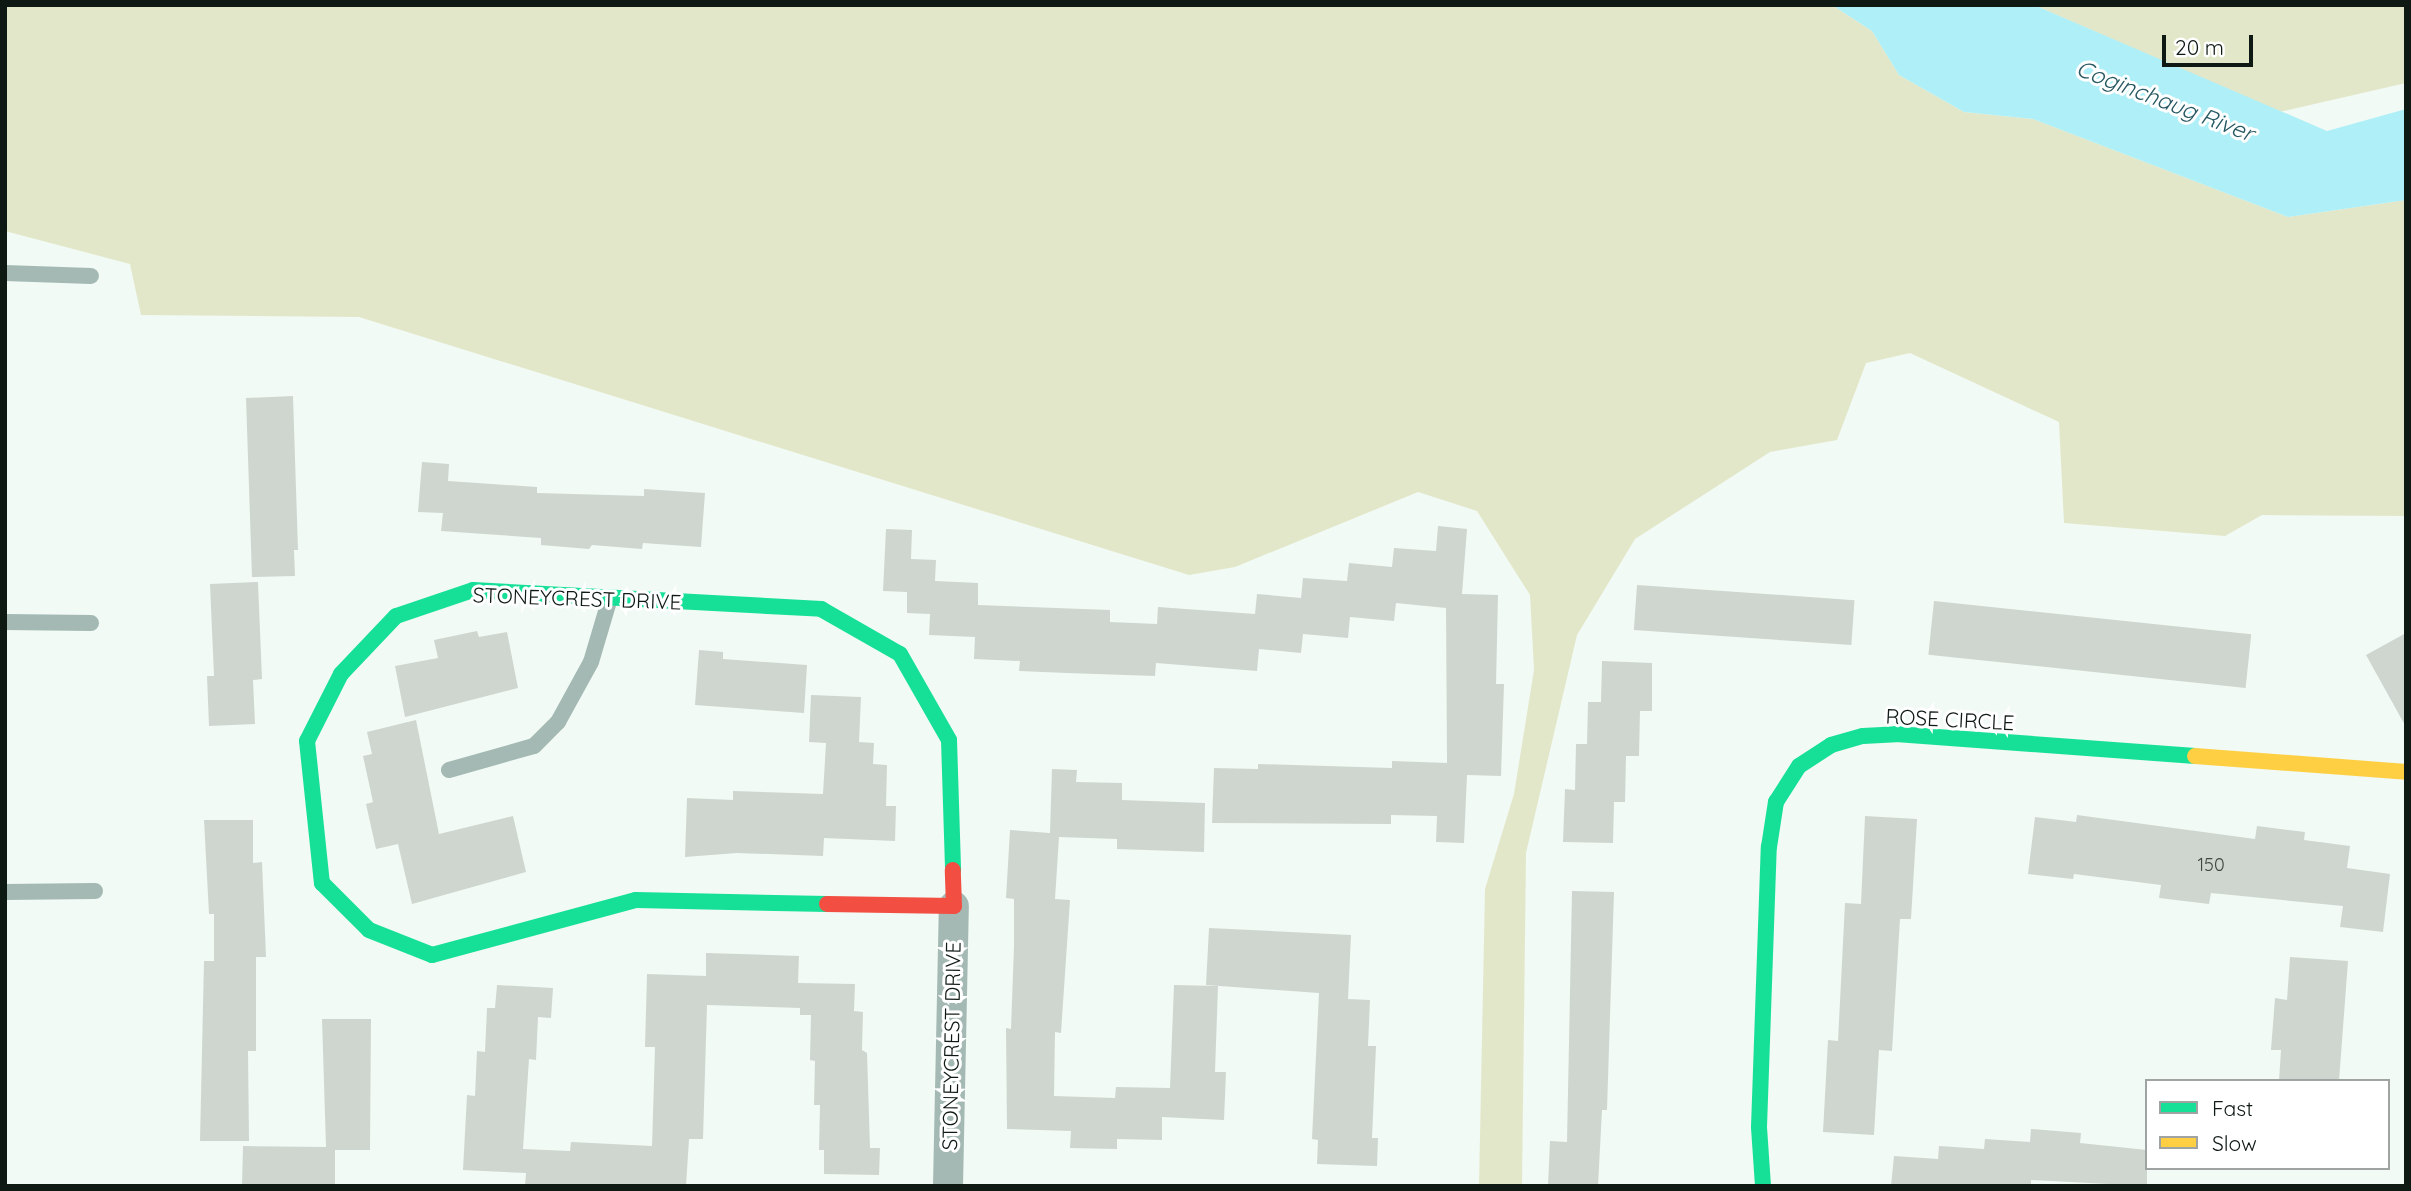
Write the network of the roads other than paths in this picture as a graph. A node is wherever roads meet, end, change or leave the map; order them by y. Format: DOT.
graph roads {
  1 [pos="5,273"];
  2 [pos="92,276"];
  3 [pos="610,598"];
  4 [pos="5,622"];
  5 [pos="91,623"];
  6 [pos="449,770"];
  7 [pos="2406,772"];
  8 [pos="95,891"];
  9 [pos="5,892"];
  10 [pos="954,906"];
  11 [pos="947,1186"];
  12 [pos="1763,1186"];
  1 -- 2 [label="lane"];
  3 -- 6 [label="lane"];
  3 -- 10 [label="street, STONEYCREST DRIVE"];
  3 -- 10 [label="street, STONEYCREST DRIVE"];
  4 -- 5 [label="lane"];
  7 -- 12 [label="street, ROSE CIRCLE"];
  8 -- 9 [label="lane"];
  10 -- 11 [label="street, STONEYCREST DRIVE"];
}
